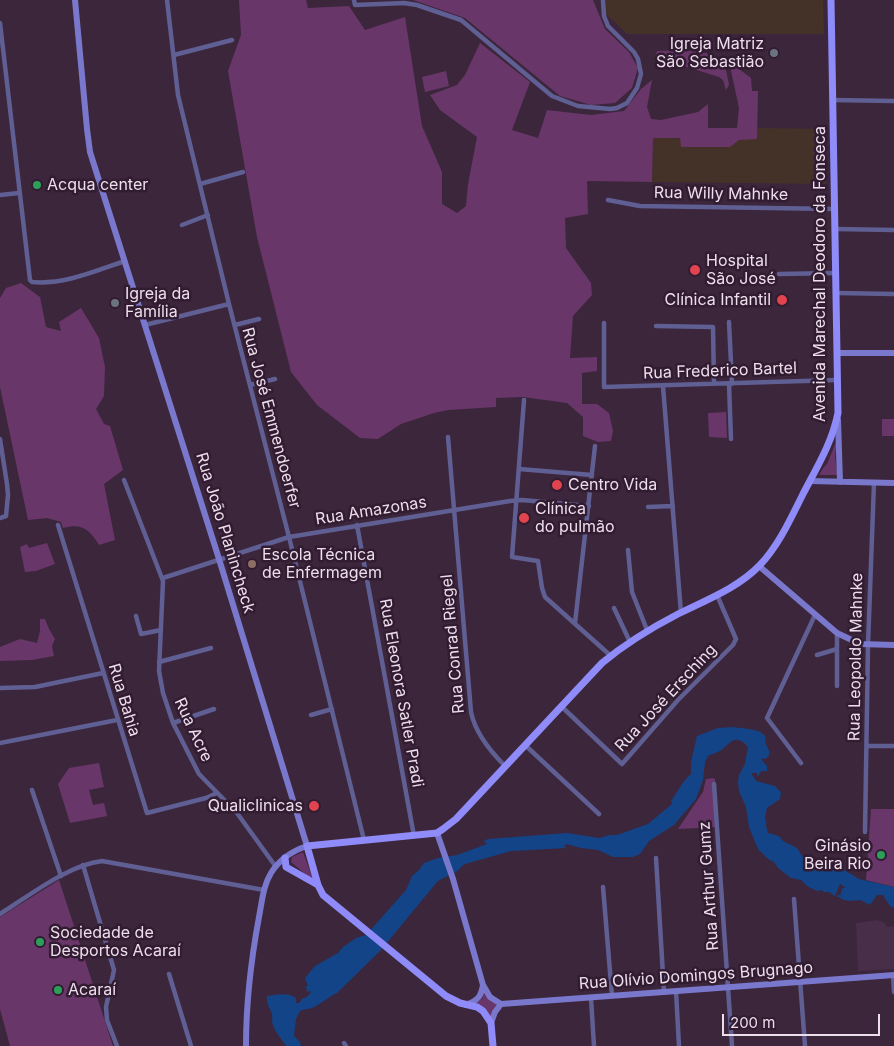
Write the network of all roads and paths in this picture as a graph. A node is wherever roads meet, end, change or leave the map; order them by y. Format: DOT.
graph roads {
  1 [pos="75,0"];
  2 [pos="167,0"];
  3 [pos="354,0"];
  4 [pos="603,0"];
  5 [pos="830,0"];
  6 [pos="0,23"];
  7 [pos="232,40"];
  8 [pos="174,56"];
  9 [pos="832,100"];
  10 [pos="894,101"];
  11 [pos="243,172"];
  12 [pos="200,184"];
  13 [pos="19,192"];
  14 [pos="0,195"];
  15 [pos="608,200"];
  16 [pos="834,209"];
  17 [pos="208,215"];
  18 [pos="182,226"];
  19 [pos="835,229"];
  20 [pos="894,230"];
  21 [pos="125,262"];
  22 [pos="835,273"];
  23 [pos="779,274"];
  24 [pos="836,293"];
  25 [pos="894,294"];
  26 [pos="229,304"];
  27 [pos="259,319"];
  28 [pos="729,322"];
  29 [pos="604,324"];
  30 [pos="145,325"];
  31 [pos="235,325"];
  32 [pos="656,326"];
  33 [pos="837,353"];
  34 [pos="894,353"];
  35 [pos="275,379"];
  36 [pos="837,380"];
  37 [pos="714,384"];
  38 [pos="730,384"];
  39 [pos="250,385"];
  40 [pos="663,386"];
  41 [pos="524,400"];
  42 [pos="838,413"];
  43 [pos="448,437"];
  44 [pos="0,439"];
  45 [pos="731,439"];
  46 [pos="595,446"];
  47 [pos="519,469"];
  48 [pos="592,475"];
  49 [pos="124,480"];
  50 [pos="810,481"];
  51 [pos="840,482"];
  52 [pos="874,483"];
  53 [pos="894,483"];
  54 [pos="517,500"];
  55 [pos="589,506"];
  56 [pos="673,506"];
  57 [pos="648,507"];
  58 [pos="454,510"];
  59 [pos="1,517"];
  60 [pos="58,525"];
  61 [pos="357,525"];
  62 [pos="289,537"];
  63 [pos="628,550"];
  64 [pos="219,559"];
  65 [pos="759,566"];
  66 [pos="163,578"];
  67 [pos="717,595"];
  68 [pos="614,608"];
  69 [pos="681,613"];
  70 [pos="815,615"];
  71 [pos="136,616"];
  72 [pos="575,623"];
  73 [pos="161,630"];
  74 [pos="647,630"];
  75 [pos="837,633"];
  76 [pos="630,642"];
  77 [pos="868,645"];
  78 [pos="894,645"];
  79 [pos="211,648"];
  80 [pos="837,649"];
  81 [pos="817,655"];
  82 [pos="611,656"];
  83 [pos="159,662"];
  84 [pos="103,673"];
  85 [pos="837,686"];
  86 [pos="0,688"];
  87 [pos="561,706"];
  88 [pos="214,709"];
  89 [pos="332,709"];
  90 [pos="310,715"];
  91 [pos="117,720"];
  92 [pos="173,724"];
  93 [pos="0,743"];
  94 [pos="525,745"];
  95 [pos="866,746"];
  96 [pos="894,746"];
  97 [pos="802,763"];
  98 [pos="505,766"];
  99 [pos="714,784"];
  100 [pos="32,790"];
  101 [pos="217,793"];
  102 [pos="599,814"];
  103 [pos="437,832"];
  104 [pos="865,832"];
  105 [pos="414,836"];
  106 [pos="364,840"];
  107 [pos="307,846"];
  108 [pos="284,858"];
  109 [pos="656,858"];
  110 [pos="82,865"];
  111 [pos="276,866"];
  112 [pos="62,876"];
  113 [pos="318,885"];
  114 [pos="604,887"];
  115 [pos="264,890"];
  116 [pos="794,899"];
  117 [pos="0,914"];
  118 [pos="169,974"];
  119 [pos="893,975"];
  120 [pos="800,982"];
  121 [pos="483,985"];
  122 [pos="728,987"];
  123 [pos="676,991"];
  124 [pos="664,992"];
  125 [pos="894,992"];
  126 [pos="612,996"];
  127 [pos="591,998"];
  128 [pos="501,1004"];
  129 [pos="466,1005"];
  130 [pos="491,1023"];
  131 [pos="117,1046"];
  132 [pos="192,1046"];
  133 [pos="246,1046"];
  134 [pos="493,1046"];
  135 [pos="594,1046"];
  136 [pos="679,1046"];
  137 [pos="732,1046"];
  138 [pos="805,1046"];
  1 -- 21 [label="main road, Rua João Planincheck"];
  2 -- 8 [label="street, Rua José Emmendoerfer"];
  3 -- 4 [label="street"];
  5 -- 9 [label="main road, Avenida Marechal Deodoro da Fonseca"];
  6 -- 13 [label="street"];
  7 -- 8 [label="street"];
  8 -- 12 [label="street, Rua José Emmendoerfer"];
  9 -- 10 [label="street"];
  9 -- 16 [label="main road, Avenida Marechal Deodoro da Fonseca"];
  11 -- 12 [label="street"];
  12 -- 17 [label="street, Rua José Emmendoerfer"];
  13 -- 14 [label="street"];
  13 -- 21 [label="street"];
  15 -- 16 [label="street, Rua Willy Mahnke"];
  16 -- 19 [label="main road, Avenida Marechal Deodoro da Fonseca"];
  17 -- 18 [label="street"];
  17 -- 26 [label="street, Rua José Emmendoerfer"];
  19 -- 20 [label="street"];
  19 -- 22 [label="main road, Avenida Marechal Deodoro da Fonseca"];
  21 -- 30 [label="main road, Rua João Planincheck"];
  22 -- 23 [label="street"];
  22 -- 24 [label="main road, Avenida Marechal Deodoro da Fonseca"];
  24 -- 25 [label="street"];
  24 -- 33 [label="main road, Avenida Marechal Deodoro da Fonseca"];
  26 -- 30 [label="street"];
  26 -- 31 [label="street, Rua José Emmendoerfer"];
  27 -- 31 [label="street"];
  28 -- 38 [label="street"];
  29 -- 40 [label="street, Rua Frederico Bartel"];
  30 -- 64 [label="main road, Rua João Planincheck"];
  31 -- 39 [label="street, Rua José Emmendoerfer"];
  32 -- 37 [label="street"];
  33 -- 34 [label="main road"];
  33 -- 36 [label="main road, Avenida Marechal Deodoro da Fonseca"];
  35 -- 39 [label="street"];
  36 -- 38 [label="street, Rua Frederico Bartel"];
  36 -- 42 [label="main road, Avenida Marechal Deodoro da Fonseca"];
  37 -- 38 [label="street, Rua Frederico Bartel"];
  37 -- 40 [label="street, Rua Frederico Bartel"];
  38 -- 45 [label="street"];
  39 -- 62 [label="street, Rua José Emmendoerfer"];
  40 -- 56 [label="street"];
  41 -- 47 [label="street"];
  42 -- 50 [label="main road, Avenida Marechal Deodoro da Fonseca"];
  42 -- 51 [label="main road"];
  43 -- 58 [label="street, Rua Conrad Riegel"];
  44 -- 59 [label="street"];
  46 -- 48 [label="street"];
  47 -- 48 [label="street"];
  47 -- 54 [label="street"];
  48 -- 55 [label="street"];
  49 -- 66 [label="street"];
  50 -- 51 [label="main road"];
  50 -- 65 [label="main road, Avenida Marechal Deodoro da Fonseca"];
  51 -- 52 [label="main road"];
  52 -- 53 [label="main road"];
  52 -- 77 [label="street, Rua Leopoldo Mahnke"];
  54 -- 55 [label="street, Rua Amazonas"];
  54 -- 58 [label="street, Rua Amazonas"];
  54 -- 72 [label="street"];
  55 -- 72 [label="street"];
  56 -- 57 [label="street"];
  56 -- 69 [label="street"];
  58 -- 61 [label="street, Rua Amazonas"];
  58 -- 98 [label="street, Rua Conrad Riegel"];
  60 -- 84 [label="street, Rua Bahia"];
  61 -- 62 [label="street, Rua Amazonas"];
  61 -- 105 [label="street, Rua Eleonora Satler Pradi"];
  62 -- 64 [label="street, Rua Amazonas"];
  62 -- 89 [label="street, Rua José Emmendoerfer"];
  63 -- 74 [label="street"];
  64 -- 66 [label="street, Rua Amazonas"];
  64 -- 107 [label="main road, Rua João Planincheck"];
  65 -- 67 [label="main road, Avenida Marechal Deodoro da Fonseca"];
  65 -- 70 [label="main road"];
  66 -- 73 [label="street, Rua Acre"];
  67 -- 69 [label="main road, Avenida Marechal Deodoro da Fonseca"];
  67 -- 87 [label="street, Rua José Ersching"];
  68 -- 76 [label="street"];
  69 -- 74 [label="main road, Avenida Marechal Deodoro da Fonseca"];
  70 -- 75 [label="main road"];
  70 -- 97 [label="street"];
  71 -- 73 [label="street"];
  72 -- 82 [label="street"];
  73 -- 83 [label="street, Rua Acre"];
  74 -- 76 [label="main road, Avenida Marechal Deodoro da Fonseca"];
  75 -- 77 [label="main road"];
  75 -- 80 [label="street"];
  76 -- 82 [label="main road, Avenida Marechal Deodoro da Fonseca"];
  77 -- 78 [label="main road"];
  77 -- 95 [label="street, Rua Leopoldo Mahnke"];
  79 -- 83 [label="street"];
  80 -- 81 [label="street"];
  80 -- 85 [label="street"];
  82 -- 87 [label="main road, Avenida Marechal Deodoro da Fonseca"];
  83 -- 92 [label="street, Rua Acre"];
  84 -- 86 [label="street"];
  84 -- 91 [label="street, Rua Bahia"];
  87 -- 94 [label="main road, Avenida Marechal Deodoro da Fonseca"];
  88 -- 92 [label="street"];
  89 -- 90 [label="street"];
  89 -- 106 [label="street, Rua José Emmendoerfer"];
  91 -- 93 [label="street"];
  91 -- 101 [label="street, Rua Bahia"];
  92 -- 101 [label="street, Rua Acre"];
  94 -- 98 [label="main road, Avenida Marechal Deodoro da Fonseca"];
  94 -- 102 [label="street"];
  95 -- 96 [label="street"];
  95 -- 104 [label="street, Rua Leopoldo Mahnke"];
  98 -- 103 [label="main road, Avenida Marechal Deodoro da Fonseca"];
  99 -- 122 [label="street, Rua Arthur Gumz"];
  100 -- 112 [label="street"];
  101 -- 111 [label="street, Rua Acre"];
  103 -- 105 [label="main road"];
  103 -- 121 [label="main road"];
  105 -- 106 [label="main road"];
  106 -- 107 [label="main road"];
  107 -- 108 [label="main road"];
  107 -- 113 [label="main road, Rua João Planincheck"];
  108 -- 111 [label="main road"];
  108 -- 113 [label="main road"];
  109 -- 124 [label="street"];
  110 -- 112 [label="street"];
  110 -- 115 [label="street"];
  110 -- 131 [label="street"];
  111 -- 115 [label="main road"];
  112 -- 117 [label="street"];
  113 -- 129 [label="main road, Rua João Planincheck"];
  114 -- 126 [label="street"];
  115 -- 133 [label="main road"];
  116 -- 120 [label="street"];
  118 -- 132 [label="street"];
  119 -- 120 [label="main road, Rua Olívio Domingos Brugnago"];
  119 -- 125 [label="street"];
  120 -- 122 [label="main road, Rua Olívio Domingos Brugnago"];
  120 -- 138 [label="street"];
  121 -- 128 [label="main road"];
  121 -- 129 [label="main road"];
  122 -- 123 [label="main road, Rua Olívio Domingos Brugnago"];
  122 -- 137 [label="street, Rua Arthur Gumz"];
  123 -- 124 [label="main road, Rua Olívio Domingos Brugnago"];
  123 -- 136 [label="street"];
  124 -- 126 [label="main road, Rua Olívio Domingos Brugnago"];
  126 -- 127 [label="main road, Rua Olívio Domingos Brugnago"];
  127 -- 128 [label="main road, Rua Olívio Domingos Brugnago"];
  127 -- 135 [label="street"];
  128 -- 130 [label="main road"];
  129 -- 130 [label="main road, Rua João Planincheck"];
  130 -- 134 [label="main road"];
}
